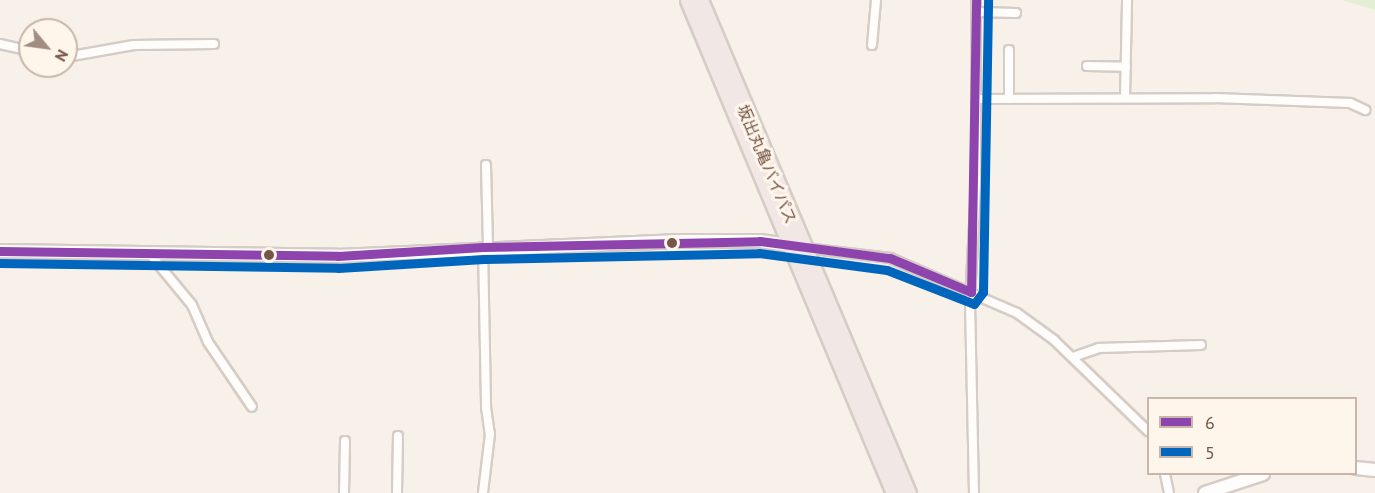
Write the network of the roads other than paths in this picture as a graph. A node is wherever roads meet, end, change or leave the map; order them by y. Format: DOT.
graph roads {
  1 [pos="688,0"];
  2 [pos="700,0"];
  3 [pos="876,0"];
  4 [pos="976,0"];
  5 [pos="1127,0"];
  6 [pos="976,12"];
  7 [pos="1016,13"];
  8 [pos="0,44"];
  9 [pos="214,44"];
  10 [pos="872,45"];
  11 [pos="18,48"];
  12 [pos="1009,50"];
  13 [pos="78,55"];
  14 [pos="1087,66"];
  15 [pos="1126,67"];
  16 [pos="1125,98"];
  17 [pos="976,99"];
  18 [pos="1009,99"];
  19 [pos="1365,110"];
  20 [pos="486,165"];
  21 [pos="787,243"];
  22 [pos="485,247"];
  23 [pos="803,248"];
  24 [pos="0,251"];
  25 [pos="149,253"];
  26 [pos="971,292"];
  27 [pos="1201,345"];
  28 [pos="1073,357"];
  29 [pos="849,384"];
  30 [pos="252,407"];
  31 [pos="1147,429"];
  32 [pos="398,436"];
  33 [pos="345,441"];
  34 [pos="1357,468"];
  35 [pos="1375,470"];
  36 [pos="1165,475"];
  37 [pos="1260,475"];
  38 [pos="344,493"];
  39 [pos="397,493"];
  40 [pos="483,493"];
  41 [pos="894,493"];
  42 [pos="908,493"];
  43 [pos="974,493"];
  44 [pos="1169,493"];
  45 [pos="1205,493"];
  1 -- 21 [label="highway, 坂出丸亀バイパス"];
  2 -- 23 [label="highway, 坂出丸亀バイパス"];
  3 -- 10 [label="street"];
  4 -- 6 [label="street"];
  5 -- 15 [label="street"];
  6 -- 7 [label="street"];
  6 -- 17 [label="street"];
  8 -- 11 [label="street"];
  9 -- 13 [label="street"];
  12 -- 18 [label="street"];
  14 -- 15 [label="street"];
  15 -- 16 [label="street"];
  16 -- 18 [label="street"];
  16 -- 19 [label="street"];
  17 -- 18 [label="street"];
  17 -- 26 [label="street"];
  20 -- 22 [label="street"];
  21 -- 22 [label="main road"];
  21 -- 23 [label="main road"];
  21 -- 29 [label="highway, 坂出丸亀バイパス"];
  22 -- 25 [label="main road"];
  22 -- 40 [label="street"];
  23 -- 26 [label="street"];
  23 -- 29 [label="highway, 坂出丸亀バイパス"];
  24 -- 25 [label="main road"];
  25 -- 30 [label="street"];
  26 -- 28 [label="street"];
  26 -- 43 [label="street"];
  27 -- 28 [label="street"];
  28 -- 31 [label="street"];
  29 -- 41 [label="highway, 坂出丸亀バイパス"];
  29 -- 42 [label="highway, 坂出丸亀バイパス"];
  32 -- 39 [label="street"];
  33 -- 38 [label="street"];
  34 -- 35 [label="main road"];
  36 -- 44 [label="street"];
  37 -- 45 [label="main road"];
}
